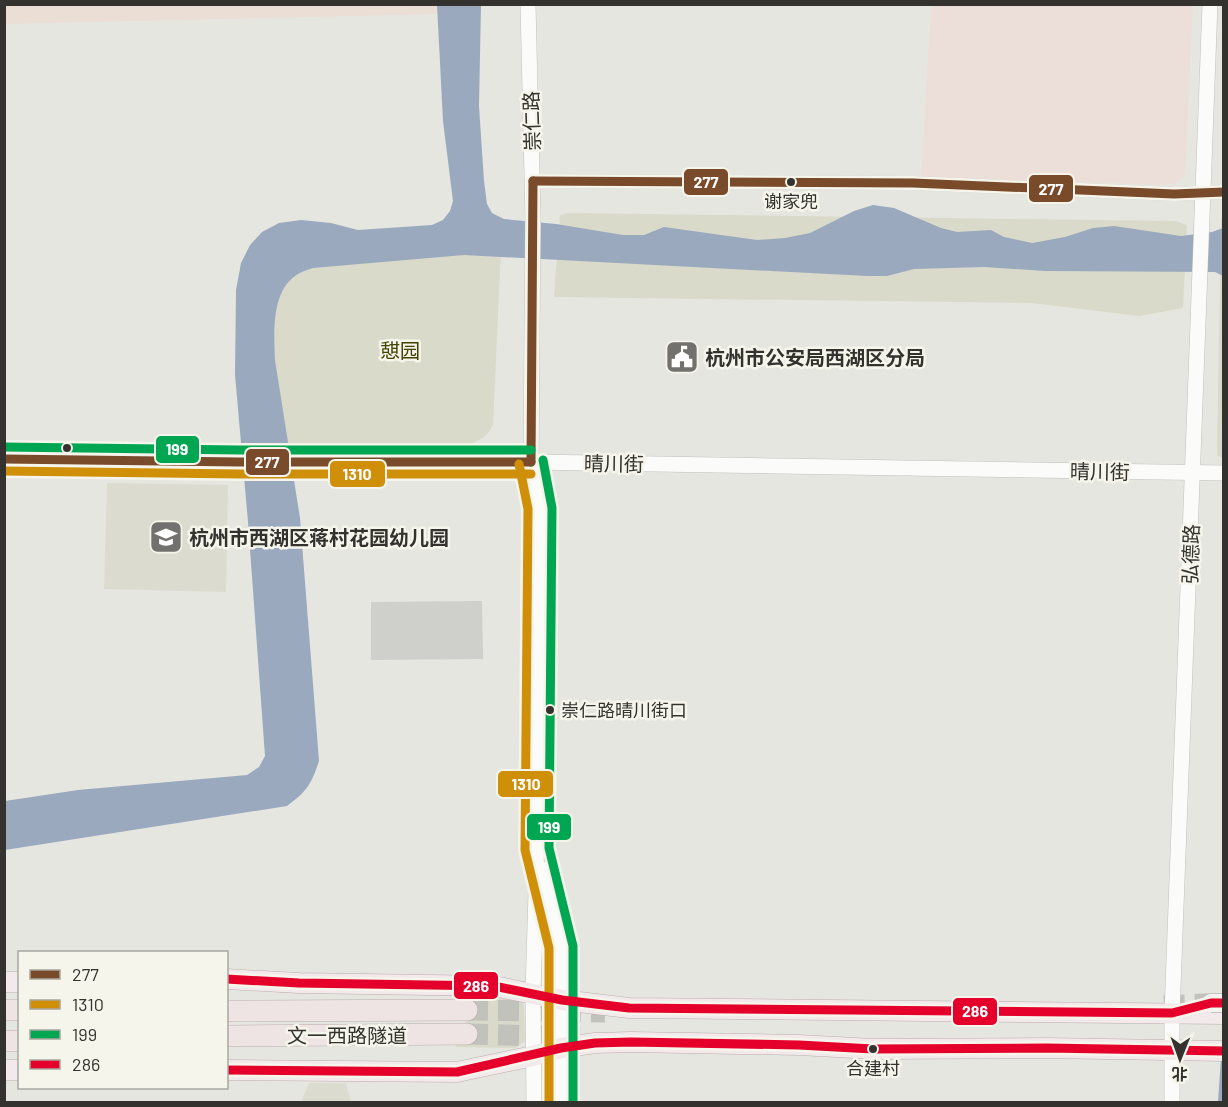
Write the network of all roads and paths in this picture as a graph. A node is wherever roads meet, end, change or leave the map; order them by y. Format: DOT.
graph roads {
  1 [pos="528,4"];
  2 [pos="1210,4"];
  3 [pos="532,181"];
  4 [pos="1224,192"];
  5 [pos="1203,193"];
  6 [pos="4,459"];
  7 [pos="531,462"];
  8 [pos="1194,473"];
  9 [pos="1224,474"];
  10 [pos="537,849"];
  11 [pos="228,979"];
  12 [pos="533,994"];
  13 [pos="562,1000"];
  14 [pos="1217,1009"];
  15 [pos="466,1010"];
  16 [pos="228,1011"];
  17 [pos="1173,1014"];
  18 [pos="467,1034"];
  19 [pos="228,1036"];
  20 [pos="561,1048"];
  21 [pos="1173,1050"];
  22 [pos="1217,1051"];
  23 [pos="533,1056"];
  24 [pos="228,1070"];
  25 [pos="534,1102"];
  26 [pos="561,1102"];
  27 [pos="1172,1102"];
  1 -- 3 [label="street, 崇仁路"];
  2 -- 5 [label="street, 弘德路"];
  3 -- 5 [label="street"];
  3 -- 7 [label="street, 崇仁路"];
  4 -- 5 [label="street"];
  5 -- 8 [label="street, 弘德路"];
  6 -- 7 [label="street, 晴川街"];
  7 -- 8 [label="street, 晴川街"];
  7 -- 10 [label="street, 崇仁路"];
  8 -- 9 [label="street, 晴川街"];
  8 -- 17 [label="street, 弘德路"];
  10 -- 12 [label="street, 崇仁路"];
  10 -- 13 [label="street, 崇仁路"];
  11 -- 12 [label="main road"];
  12 -- 13 [label="main road"];
  12 -- 23 [label="street, 崇仁路"];
  13 -- 17 [label="main road"];
  13 -- 20 [label="street, 崇仁路"];
  14 -- 17 [label="main road"];
  15 -- 16 [label="highway, 文一西路隧道"];
  17 -- 21 [label="street, 弘德路"];
  18 -- 19 [label="highway, 文一西路隧道"];
  20 -- 21 [label="main road"];
  20 -- 23 [label="main road"];
  20 -- 26 [label="street, 崇仁路"];
  21 -- 22 [label="main road"];
  21 -- 27 [label="street, 弘德路"];
  23 -- 24 [label="main road"];
  23 -- 25 [label="street, 崇仁路"];
}
